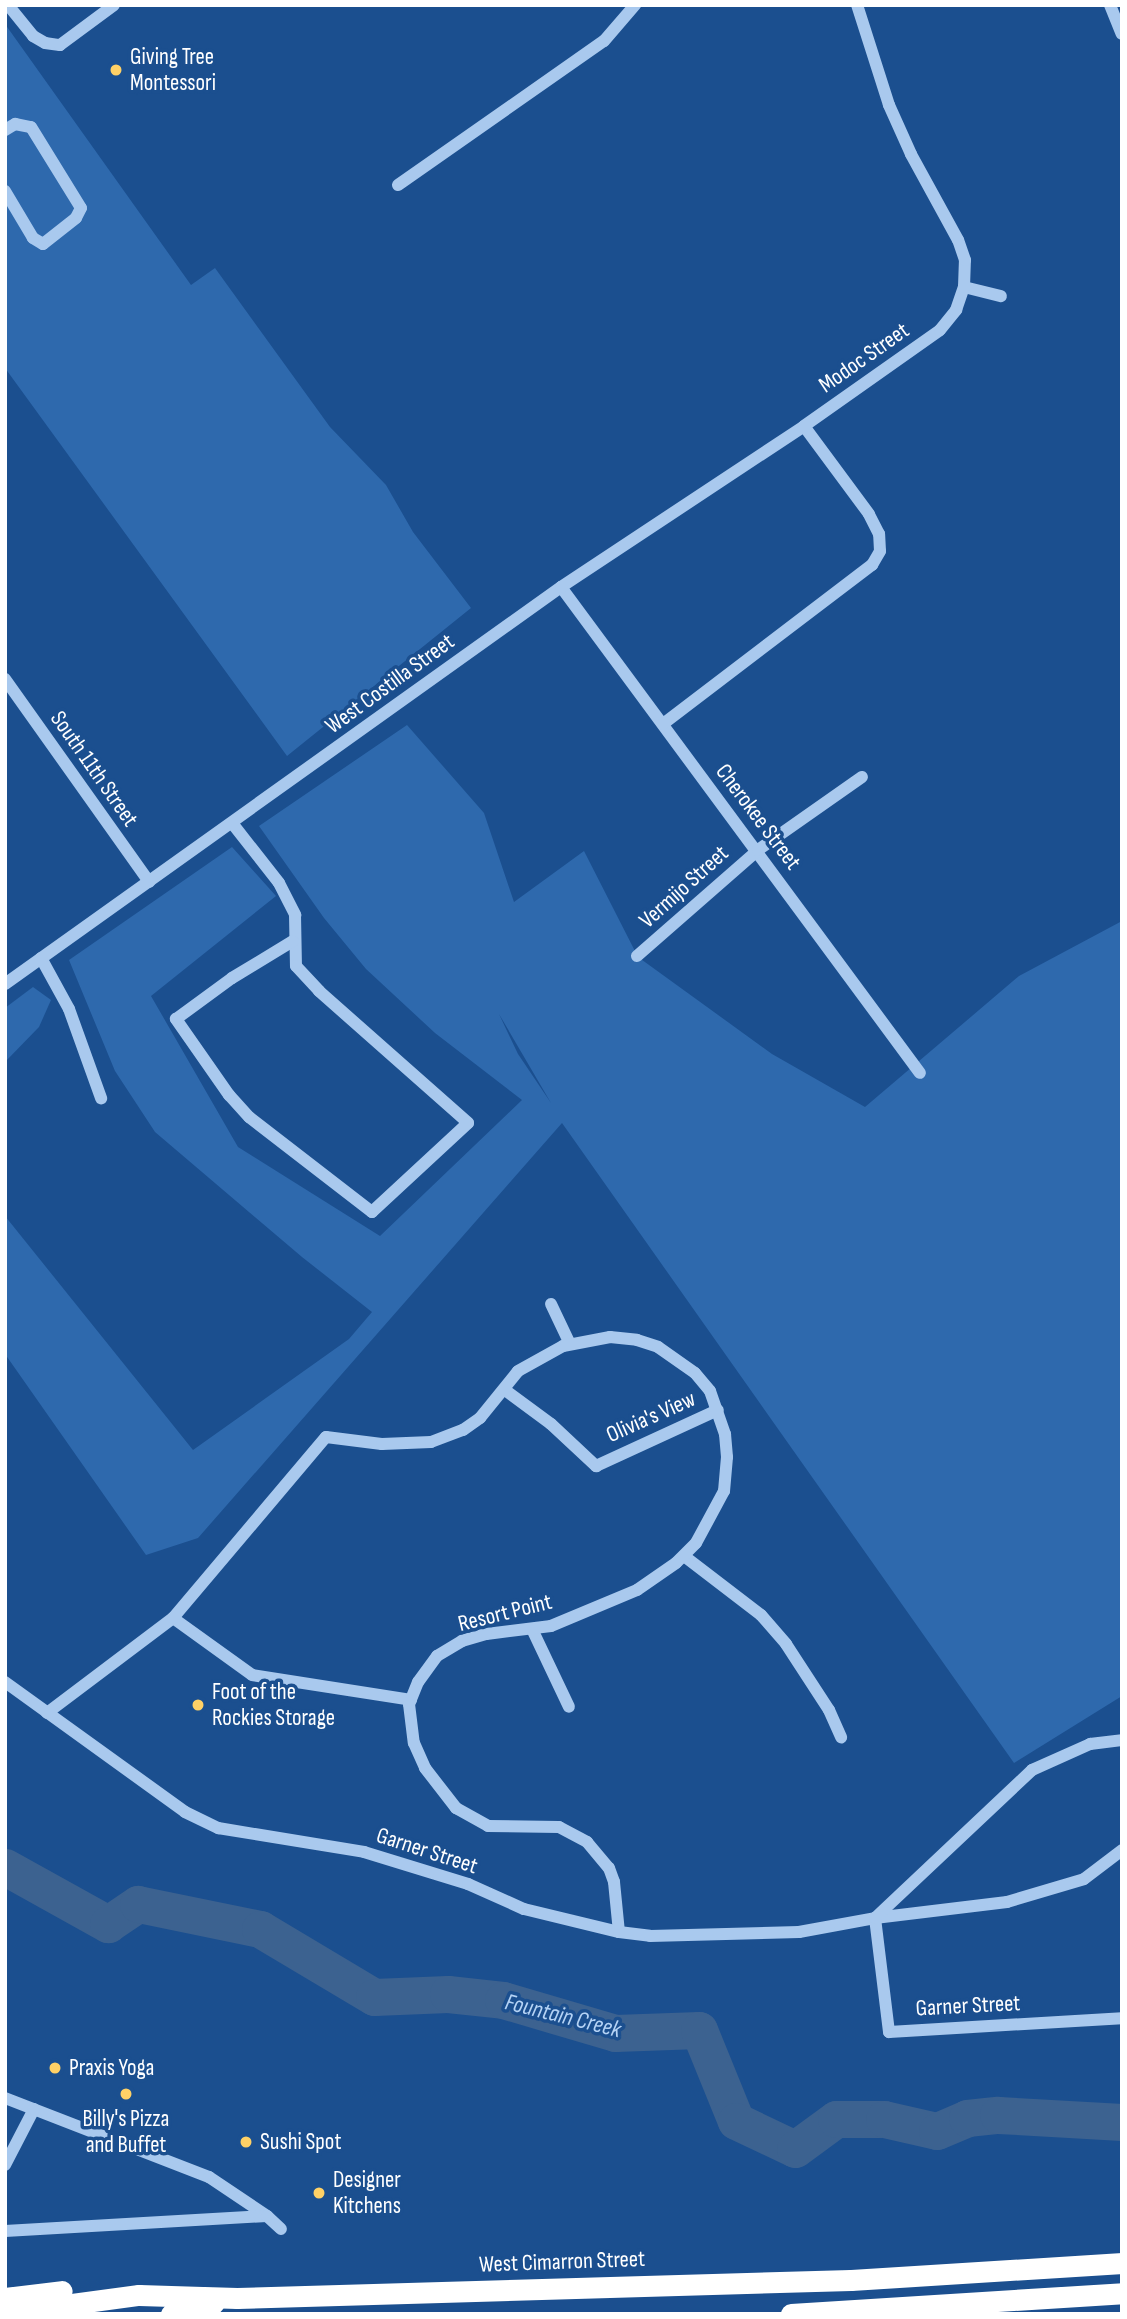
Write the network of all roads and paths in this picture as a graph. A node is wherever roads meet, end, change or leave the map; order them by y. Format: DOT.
graph roads {
  1 [pos="8,5"];
  2 [pos="114,5"];
  3 [pos="635,5"];
  4 [pos="857,5"];
  5 [pos="1110,5"];
  6 [pos="1122,34"];
  7 [pos="5,130"];
  8 [pos="398,185"];
  9 [pos="5,191"];
  10 [pos="964,288"];
  11 [pos="1001,296"];
  12 [pos="804,426"];
  13 [pos="561,587"];
  14 [pos="5,679"];
  15 [pos="663,724"];
  16 [pos="862,777"];
  17 [pos="232,823"];
  18 [pos="758,850"];
  19 [pos="149,882"];
  20 [pos="293,941"];
  21 [pos="638,957"];
  22 [pos="41,958"];
  23 [pos="6,982"];
  24 [pos="920,1073"];
  25 [pos="101,1098"];
  26 [pos="551,1304"];
  27 [pos="570,1344"];
  28 [pos="505,1390"];
  29 [pos="718,1410"];
  30 [pos="684,1556"];
  31 [pos="173,1618"];
  32 [pos="532,1629"];
  33 [pos="5,1682"];
  34 [pos="411,1700"];
  35 [pos="569,1707"];
  36 [pos="47,1713"];
  37 [pos="841,1737"];
  38 [pos="1122,1740"];
  39 [pos="1122,1850"];
  40 [pos="875,1917"];
  41 [pos="619,1933"];
  42 [pos="1122,2018"];
  43 [pos="5,2098"];
  44 [pos="34,2109"];
  45 [pos="9,2145"];
  46 [pos="5,2165"];
  47 [pos="267,2216"];
  48 [pos="281,2230"];
  49 [pos="5,2231"];
  50 [pos="1122,2263"];
  51 [pos="1122,2293"];
  52 [pos="118,2297"];
  53 [pos="5,2298"];
  54 [pos="237,2298"];
  55 [pos="5,2313"];
  56 [pos="171,2314"];
  57 [pos="791,2314"];
  1 -- 2 [label="street"];
  3 -- 8 [label="street"];
  4 -- 10 [label="street, Modoc Street"];
  5 -- 6 [label="street"];
  7 -- 9 [label="street"];
  10 -- 11 [label="street"];
  10 -- 12 [label="street, Modoc Street"];
  12 -- 13 [label="street, West Costilla Street"];
  12 -- 15 [label="street"];
  13 -- 15 [label="street, Cherokee Street"];
  13 -- 17 [label="street, West Costilla Street"];
  14 -- 19 [label="street, South 11th Street"];
  15 -- 18 [label="street, Cherokee Street"];
  16 -- 18 [label="street, Vermijo Street"];
  17 -- 19 [label="street, West Costilla Street"];
  17 -- 20 [label="street"];
  18 -- 21 [label="street, Vermijo Street"];
  18 -- 24 [label="street, Cherokee Street"];
  19 -- 22 [label="street, West Costilla Street"];
  20 -- 20 [label="street"];
  22 -- 23 [label="street, West Costilla Street"];
  22 -- 25 [label="street"];
  26 -- 27 [label="street"];
  27 -- 28 [label="street, Resort Point"];
  27 -- 29 [label="street, Resort Point"];
  28 -- 29 [label="street, Olivia's View"];
  28 -- 31 [label="street, Resort Point"];
  29 -- 30 [label="street, Resort Point"];
  30 -- 32 [label="street, Resort Point"];
  30 -- 37 [label="street"];
  31 -- 34 [label="street"];
  31 -- 36 [label="street, Resort Point"];
  32 -- 34 [label="street, Resort Point"];
  32 -- 35 [label="street"];
  33 -- 36 [label="street, Garner Street"];
  34 -- 41 [label="street"];
  36 -- 41 [label="street, Garner Street"];
  38 -- 40 [label="street"];
  39 -- 40 [label="street"];
  40 -- 41 [label="street, Garner Street"];
  40 -- 42 [label="street, Garner Street"];
  43 -- 44 [label="street"];
  44 -- 45 [label="street"];
  44 -- 47 [label="street"];
  45 -- 46 [label="street"];
  47 -- 48 [label="street"];
  47 -- 49 [label="street"];
  50 -- 54 [label="highway, West Cimarron Street"];
  51 -- 57 [label="highway"];
  52 -- 53 [label="highway"];
  52 -- 54 [label="highway, West Cimarron Street"];
  52 -- 55 [label="highway, West Cimarron Street"];
  54 -- 56 [label="highway"];
}
